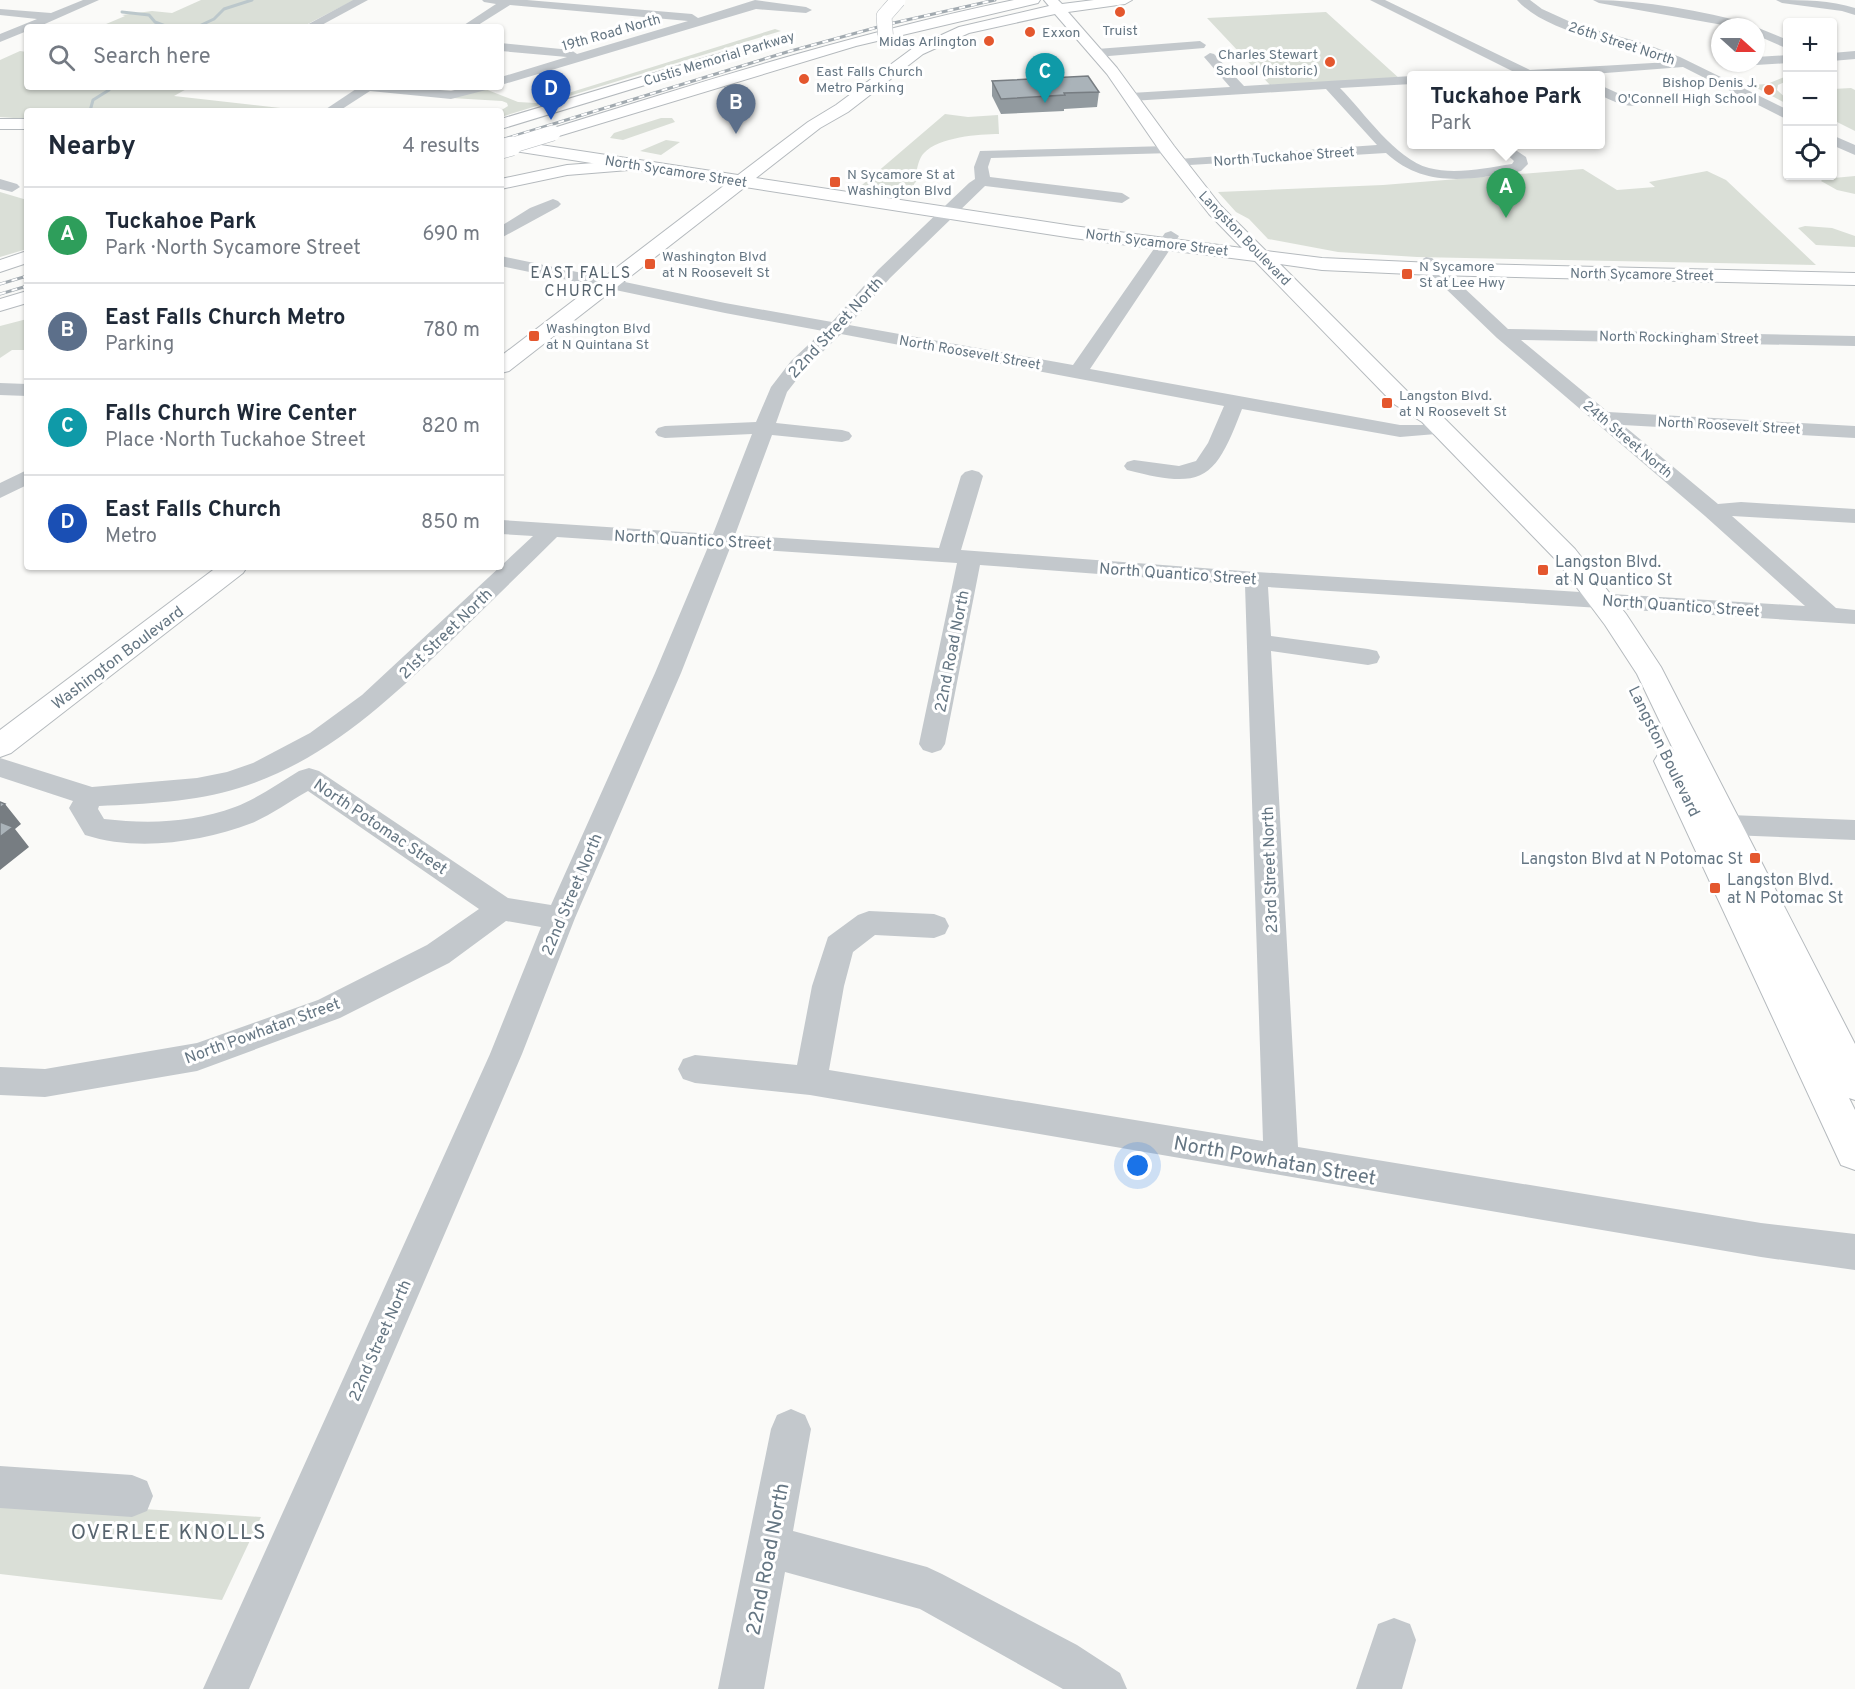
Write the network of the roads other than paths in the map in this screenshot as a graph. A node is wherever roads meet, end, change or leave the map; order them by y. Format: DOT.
graph roads {
  1 [pos="93,0"];
  2 [pos="362,0"];
  3 [pos="488,0"];
  4 [pos="898,0"];
  5 [pos="1034,0"];
  6 [pos="1125,0"];
  7 [pos="1376,0"];
  8 [pos="1599,0"];
  9 [pos="1782,0"];
  10 [pos="1833,0"];
  11 [pos="509,1"];
  12 [pos="1524,1"];
  13 [pos="1544,1"];
  14 [pos="758,3"];
  15 [pos="1053,5"];
  16 [pos="915,6"];
  17 [pos="1851,8"];
  18 [pos="806,10"];
  19 [pos="0,12"];
  20 [pos="872,15"];
  21 [pos="52,17"];
  22 [pos="1712,18"];
  23 [pos="707,20"];
  24 [pos="35,24"];
  25 [pos="315,24"];
  26 [pos="472,24"];
  27 [pos="24,28"];
  28 [pos="1765,35"];
  29 [pos="0,38"];
  30 [pos="1783,43"];
  31 [pos="504,47"];
  32 [pos="746,50"];
  33 [pos="1097,52"];
  34 [pos="586,55"];
  35 [pos="1855,55"];
  36 [pos="1837,57"];
  37 [pos="1783,59"];
  38 [pos="1765,60"];
  39 [pos="1711,63"];
  40 [pos="1686,64"];
  41 [pos="1520,71"];
  42 [pos="1603,71"];
  43 [pos="504,80"];
  44 [pos="1407,80"];
  45 [pos="1329,86"];
  46 [pos="363,90"];
  47 [pos="395,90"];
  48 [pos="472,90"];
  49 [pos="1239,90"];
  50 [pos="1605,92"];
  51 [pos="1131,97"];
  52 [pos="1638,101"];
  53 [pos="335,108"];
  54 [pos="1783,113"];
  55 [pos="0,124"];
  56 [pos="24,124"];
  57 [pos="814,125"];
  58 [pos="504,127"];
  59 [pos="504,129"];
  60 [pos="0,130"];
  61 [pos="24,130"];
  62 [pos="1837,142"];
  63 [pos="504,144"];
  64 [pos="504,148"];
  65 [pos="1390,148"];
  66 [pos="1508,149"];
  67 [pos="1855,151"];
  68 [pos="588,154"];
  69 [pos="1173,156"];
  70 [pos="635,165"];
  71 [pos="745,178"];
  72 [pos="983,181"];
  73 [pos="504,183"];
  74 [pos="504,183"];
  75 [pos="1122,198"];
  76 [pos="553,204"];
  77 [pos="950,210"];
  78 [pos="1225,221"];
  79 [pos="504,231"];
  80 [pos="1168,240"];
  81 [pos="1258,252"];
  82 [pos="24,258"];
  83 [pos="504,262"];
  84 [pos="0,266"];
  85 [pos="1430,266"];
  86 [pos="1355,267"];
  87 [pos="24,268"];
  88 [pos="1855,272"];
  89 [pos="0,276"];
  90 [pos="1855,279"];
  91 [pos="610,283"];
  92 [pos="1289,284"];
  93 [pos="24,298"];
  94 [pos="0,305"];
  95 [pos="24,310"];
  96 [pos="0,316"];
  97 [pos="837,328"];
  98 [pos="1503,334"];
  99 [pos="1855,341"];
  100 [pos="505,358"];
  101 [pos="1078,372"];
  102 [pos="0,389"];
  103 [pos="24,390"];
  104 [pos="1235,402"];
  105 [pos="1603,418"];
  106 [pos="763,428"];
  107 [pos="1433,430"];
  108 [pos="665,432"];
  109 [pos="1855,432"];
  110 [pos="842,436"];
  111 [pos="1134,466"];
  112 [pos="972,476"];
  113 [pos="24,478"];
  114 [pos="0,493"];
  115 [pos="24,495"];
  116 [pos="1713,511"];
  117 [pos="1855,516"];
  118 [pos="504,527"];
  119 [pos="551,531"];
  120 [pos="722,541"];
  121 [pos="959,557"];
  122 [pos="230,570"];
  123 [pos="1256,579"];
  124 [pos="1591,600"];
  125 [pos="1830,615"];
  126 [pos="1855,617"];
  127 [pos="1259,642"];
  128 [pos="1368,657"];
  129 [pos="932,744"];
  130 [pos="0,746"];
  131 [pos="0,767"];
  132 [pos="91,797"];
  133 [pos="1713,824"];
  134 [pos="1855,830"];
  135 [pos="501,909"];
  136 [pos="560,918"];
  137 [pos="934,926"];
  138 [pos="695,1069"];
  139 [pos="0,1081"];
  140 [pos="810,1081"];
  141 [pos="1855,1083"];
  142 [pos="1855,1152"];
  143 [pos="1281,1161"];
  144 [pos="1855,1252"];
  145 [pos="791,1429"];
  146 [pos="0,1486"];
  147 [pos="132,1496"];
  148 [pos="770,1546"];
  149 [pos="1394,1640"];
  150 [pos="226,1689"];
  151 [pos="741,1689"];
  152 [pos="1104,1689"];
  153 [pos="1378,1689"];
  1 -- 21 [label="street"];
  2 -- 25 [label="street"];
  3 -- 11 [label="street"];
  4 -- 57 [label="main road, bridge"];
  5 -- 15 [label="main road, Langston Boulevard"];
  5 -- 64 [label="main road, Custis Memorial Parkway, bridge"];
  6 -- 15 [label="main road"];
  7 -- 41 [label="street"];
  8 -- 22 [label="street"];
  9 -- 17 [label="street"];
  10 -- 17 [label="street"];
  11 -- 23 [label="street"];
  11 -- 26 [label="street"];
  12 -- 13 [label="street"];
  12 -- 40 [label="street, 26th Street North"];
  14 -- 18 [label="street"];
  14 -- 23 [label="street, 19th Road North"];
  15 -- 33 [label="main road, Langston Boulevard"];
  15 -- 57 [label="main road"];
  16 -- 20 [label="main road"];
  19 -- 21 [label="street"];
  21 -- 24 [label="street"];
  23 -- 34 [label="street, 19th Road North"];
  27 -- 29 [label="street"];
  28 -- 30 [label="street"];
  31 -- 34 [label="street"];
  32 -- 58 [label="main road, Custis Memorial Parkway"];
  33 -- 49 [label="street"];
  33 -- 51 [label="main road, Langston Boulevard"];
  34 -- 43 [label="street, 19th Road North"];
  35 -- 36 [label="street"];
  37 -- 38 [label="street"];
  39 -- 40 [label="street"];
  40 -- 42 [label="street"];
  40 -- 54 [label="street, 26th Street North"];
  44 -- 45 [label="street"];
  45 -- 49 [label="street"];
  45 -- 65 [label="street"];
  46 -- 53 [label="street"];
  47 -- 48 [label="street"];
  49 -- 51 [label="street"];
  50 -- 52 [label="street"];
  51 -- 69 [label="main road, Langston Boulevard"];
  55 -- 56 [label="main road"];
  57 -- 71 [label="main road"];
  59 -- 68 [label="main road, North Sycamore Street"];
  60 -- 61 [label="main road"];
  62 -- 67 [label="street"];
  63 -- 68 [label="main road, North Sycamore Street"];
  65 -- 66 [label="street"];
  65 -- 69 [label="street, North Tuckahoe Street"];
  68 -- 70 [label="main road, North Sycamore Street"];
  68 -- 71 [label="main road, North Sycamore Street"];
  68 -- 73 [label="main road"];
  69 -- 72 [label="street, North Tuckahoe Street"];
  69 -- 78 [label="main road, Langston Boulevard"];
  70 -- 71 [label="main road, North Sycamore Street"];
  70 -- 74 [label="main road"];
  71 -- 77 [label="main road, North Sycamore Street"];
  71 -- 91 [label="main road"];
  72 -- 75 [label="street"];
  72 -- 77 [label="street, 22nd Street North"];
  76 -- 79 [label="street"];
  77 -- 80 [label="main road, North Sycamore Street"];
  77 -- 97 [label="street, 22nd Street North"];
  78 -- 80 [label="main road"];
  78 -- 81 [label="main road, Langston Boulevard"];
  80 -- 81 [label="main road, North Sycamore Street"];
  80 -- 101 [label="street"];
  81 -- 85 [label="main road, North Sycamore Street"];
  81 -- 86 [label="main road, North Sycamore Street"];
  81 -- 92 [label="main road, Langston Boulevard"];
  82 -- 84 [label="main road"];
  83 -- 91 [label="street, North Roosevelt Street"];
  85 -- 86 [label="main road, North Sycamore Street"];
  85 -- 88 [label="main road, North Sycamore Street"];
  85 -- 90 [label="main road, North Sycamore Street"];
  85 -- 98 [label="street, 24th Street North"];
  86 -- 92 [label="main road"];
  87 -- 89 [label="main road"];
  91 -- 97 [label="street, North Roosevelt Street"];
  91 -- 100 [label="main road"];
  92 -- 107 [label="main road, Langston Boulevard"];
  93 -- 94 [label="main road"];
  95 -- 96 [label="main road"];
  97 -- 101 [label="street, North Roosevelt Street"];
  97 -- 106 [label="street, 22nd Street North"];
  98 -- 99 [label="street, North Rockingham Street"];
  98 -- 105 [label="street, 24th Street North"];
  101 -- 104 [label="street, North Roosevelt Street"];
  102 -- 103 [label="street"];
  104 -- 107 [label="street, North Roosevelt Street"];
  104 -- 111 [label="street"];
  105 -- 109 [label="street, North Roosevelt Street"];
  105 -- 116 [label="street, 24th Street North"];
  106 -- 108 [label="street"];
  106 -- 110 [label="street"];
  106 -- 120 [label="street, 22nd Street North"];
  107 -- 124 [label="main road, Langston Boulevard"];
  112 -- 121 [label="street, 22nd Road North"];
  113 -- 114 [label="street"];
  114 -- 115 [label="street"];
  116 -- 117 [label="street"];
  116 -- 125 [label="street, 24th Street North"];
  118 -- 119 [label="street, North Quantico Street"];
  119 -- 120 [label="street, North Quantico Street"];
  119 -- 132 [label="street, 21st Street North"];
  120 -- 121 [label="street, North Quantico Street"];
  120 -- 136 [label="street, 22nd Street North"];
  121 -- 123 [label="street, North Quantico Street"];
  121 -- 129 [label="street, 22nd Road North"];
  122 -- 130 [label="main road, Washington Boulevard"];
  123 -- 124 [label="street, North Quantico Street"];
  123 -- 127 [label="street, 23rd Street North"];
  124 -- 125 [label="street, North Quantico Street"];
  124 -- 133 [label="main road, Langston Boulevard"];
  125 -- 126 [label="street, North Quantico Street"];
  127 -- 128 [label="street"];
  127 -- 143 [label="street, 23rd Street North"];
  131 -- 132 [label="street"];
  132 -- 135 [label="street, North Potomac Street"];
  133 -- 134 [label="street"];
  133 -- 141 [label="main road, Langston Boulevard"];
  133 -- 142 [label="main road, Langston Boulevard"];
  135 -- 136 [label="street, North Potomac Street"];
  135 -- 139 [label="street, North Powhatan Street"];
  136 -- 150 [label="street, 22nd Street North"];
  137 -- 140 [label="street"];
  138 -- 140 [label="street, North Powhatan Street"];
  140 -- 143 [label="street, North Powhatan Street"];
  143 -- 144 [label="street, North Powhatan Street"];
  145 -- 148 [label="street, 22nd Road North"];
  146 -- 147 [label="street"];
  148 -- 151 [label="street, 22nd Road North"];
  148 -- 152 [label="street"];
  149 -- 153 [label="street"];
}
